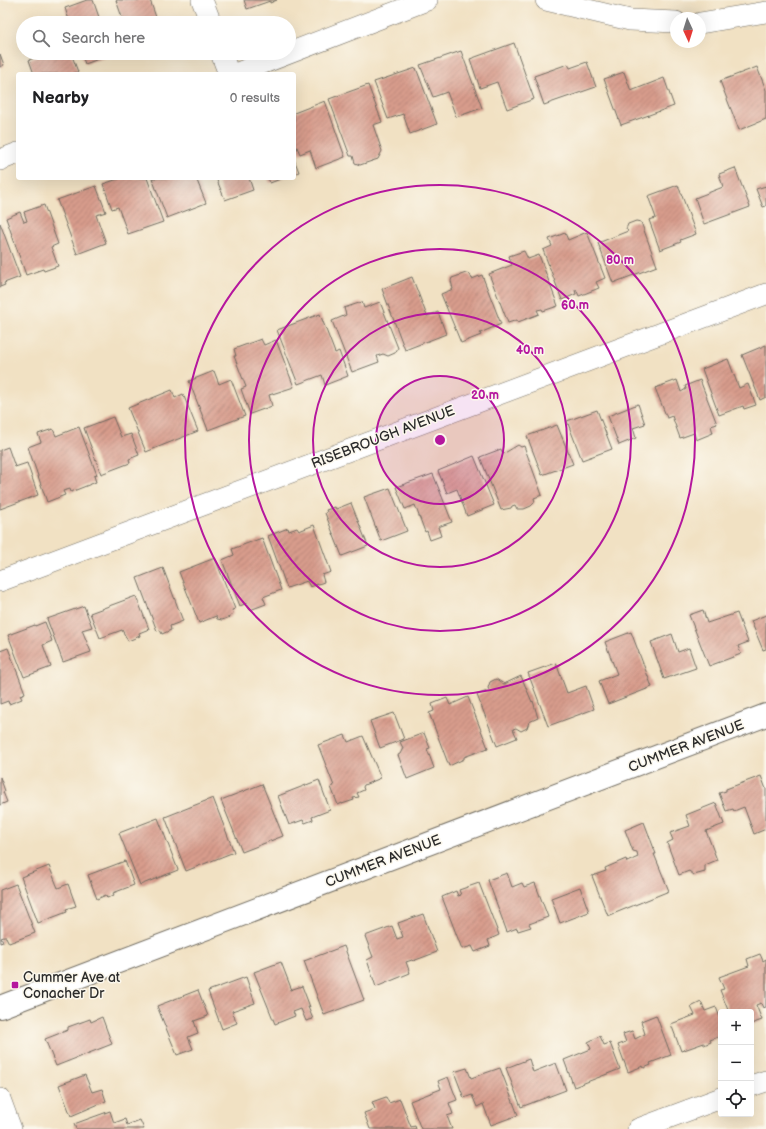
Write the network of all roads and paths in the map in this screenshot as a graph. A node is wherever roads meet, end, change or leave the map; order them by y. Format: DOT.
graph roads {
  1 [pos="202,0"];
  2 [pos="427,0"];
  3 [pos="546,0"];
  4 [pos="766,12"];
  5 [pos="208,16"];
  6 [pos="670,22"];
  7 [pos="706,22"];
  8 [pos="296,50"];
  9 [pos="224,60"];
  10 [pos="271,60"];
  11 [pos="228,72"];
  12 [pos="240,72"];
  13 [pos="16,154"];
  14 [pos="0,160"];
  15 [pos="766,294"];
  16 [pos="0,581"];
  17 [pos="766,715"];
  18 [pos="0,1007"];
  19 [pos="766,1081"];
  20 [pos="754,1085"];
  21 [pos="0,1099"];
  22 [pos="718,1099"];
  23 [pos="11,1129"];
  24 [pos="638,1129"];
  1 -- 5 [label="street"];
  2 -- 8 [label="street"];
  3 -- 6 [label="street"];
  4 -- 7 [label="street"];
  9 -- 11 [label="street"];
  10 -- 12 [label="street"];
  13 -- 14 [label="street"];
  15 -- 16 [label="street, RISEBROUGH AVENUE"];
  17 -- 18 [label="street, CUMMER AVENUE"];
  19 -- 20 [label="street"];
  21 -- 23 [label="street"];
  22 -- 24 [label="street"];
}
